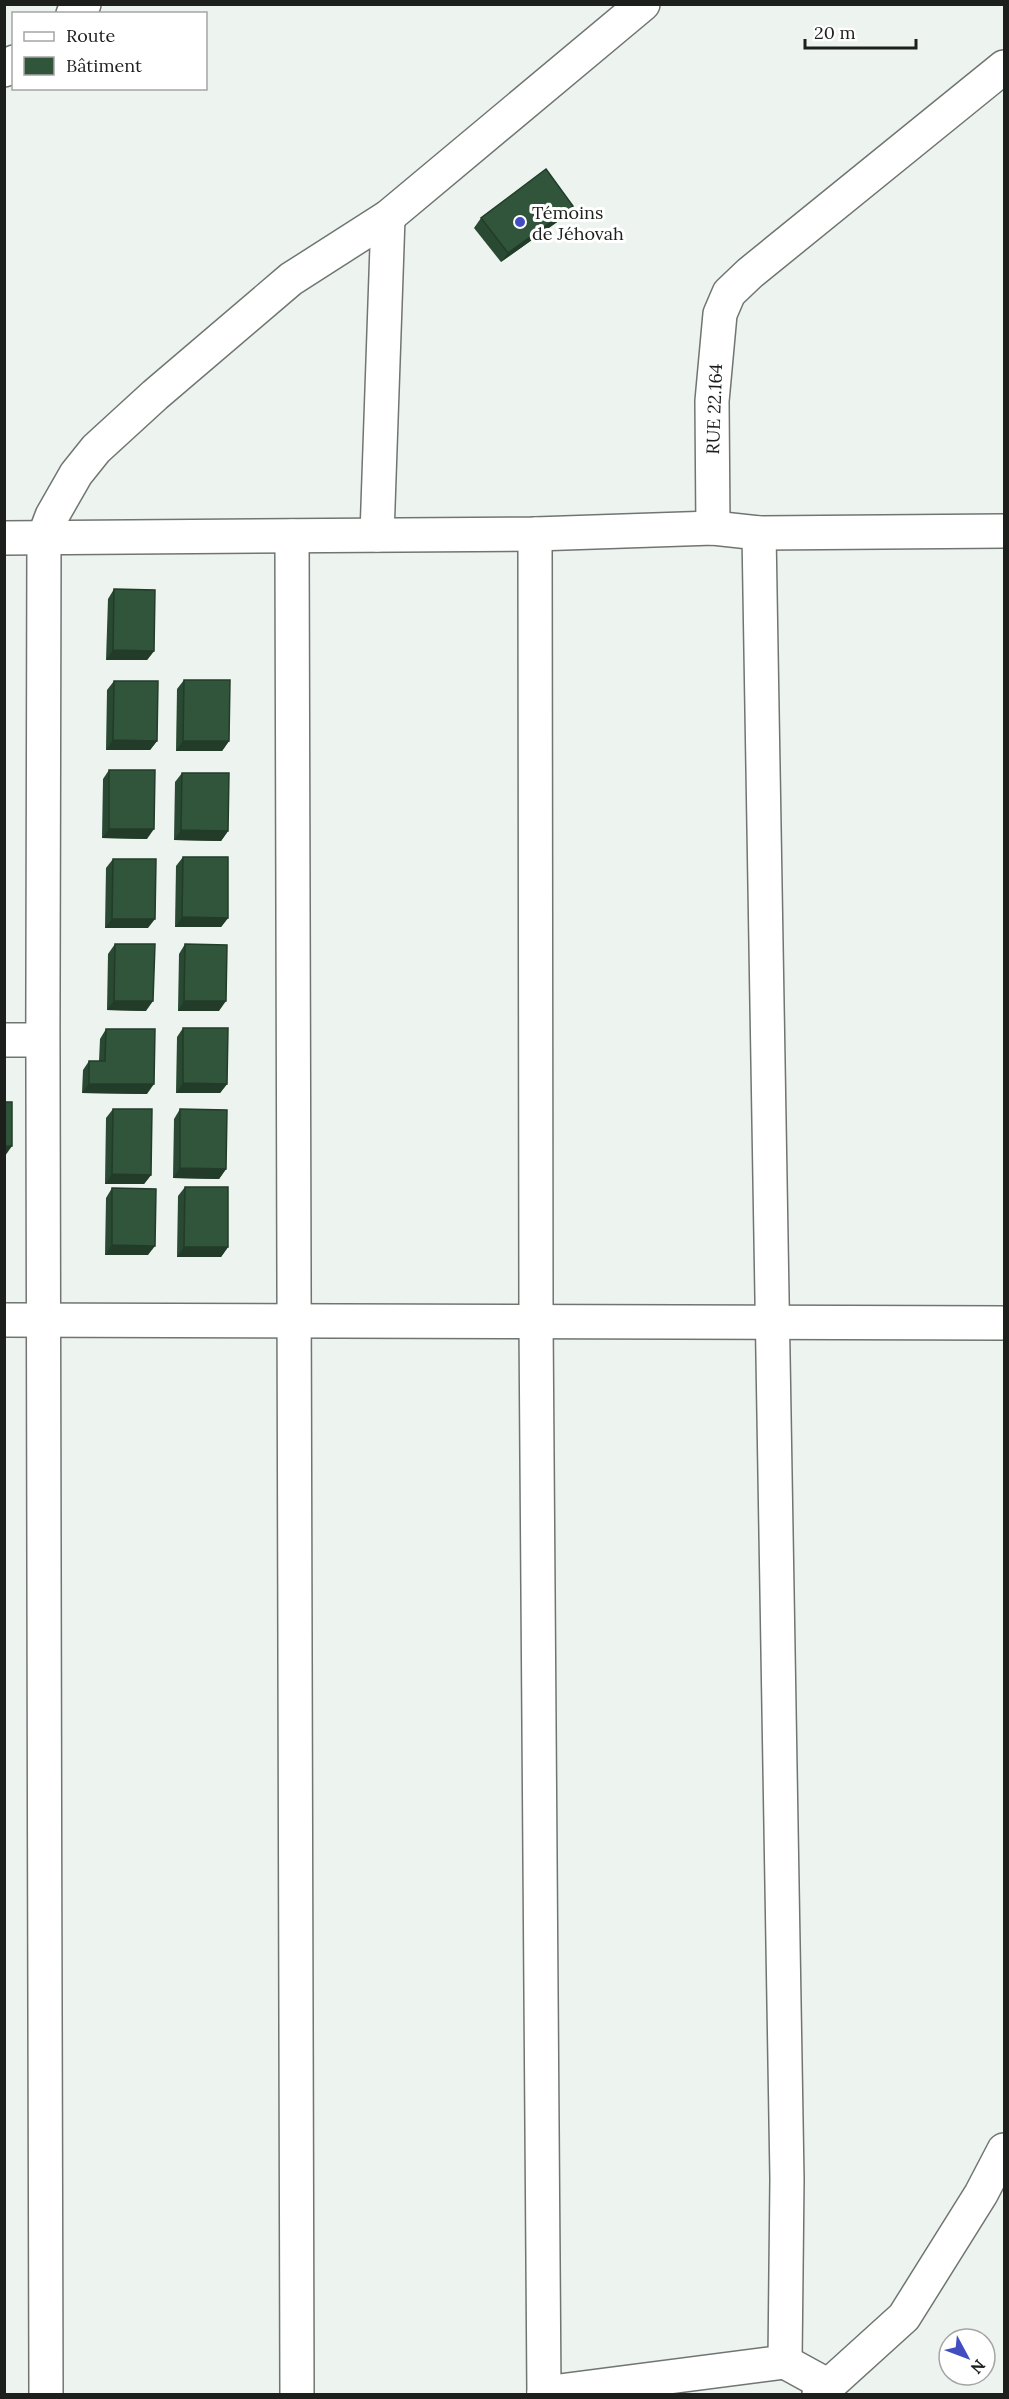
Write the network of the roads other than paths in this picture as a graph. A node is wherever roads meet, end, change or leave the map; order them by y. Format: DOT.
graph roads {
  1 [pos="643,4"];
  2 [pos="1005,67"];
  3 [pos="388,216"];
  4 [pos="713,528"];
  5 [pos="1005,531"];
  6 [pos="759,533"];
  7 [pos="535,534"];
  8 [pos="377,535"];
  9 [pos="292,536"];
  10 [pos="44,537"];
  11 [pos="4,538"];
  12 [pos="4,1040"];
  13 [pos="41,1040"];
  14 [pos="4,1320"];
  15 [pos="45,1320"];
  16 [pos="294,1321"];
  17 [pos="536,1322"];
  18 [pos="773,1322"];
  19 [pos="1005,1323"];
  20 [pos="1005,2150"];
  21 [pos="785,2362"];
  22 [pos="823,2390"];
  23 [pos="46,2394"];
  24 [pos="297,2394"];
  25 [pos="544,2394"];
  1 -- 3 [label="street"];
  2 -- 4 [label="street, RUE 22.164"];
  3 -- 8 [label="street"];
  3 -- 10 [label="street"];
  4 -- 6 [label="street"];
  4 -- 7 [label="street"];
  5 -- 6 [label="street"];
  6 -- 18 [label="street"];
  7 -- 8 [label="street"];
  7 -- 17 [label="street"];
  8 -- 9 [label="street"];
  9 -- 10 [label="street"];
  9 -- 16 [label="street"];
  10 -- 11 [label="street"];
  10 -- 13 [label="street"];
  12 -- 13 [label="street"];
  13 -- 15 [label="street"];
  14 -- 15 [label="street"];
  15 -- 16 [label="street"];
  15 -- 23 [label="street"];
  16 -- 17 [label="street"];
  16 -- 24 [label="street"];
  17 -- 18 [label="street"];
  17 -- 25 [label="street"];
  18 -- 19 [label="street"];
  18 -- 21 [label="street"];
  20 -- 22 [label="street"];
  21 -- 22 [label="street"];
  21 -- 25 [label="street"];
}
